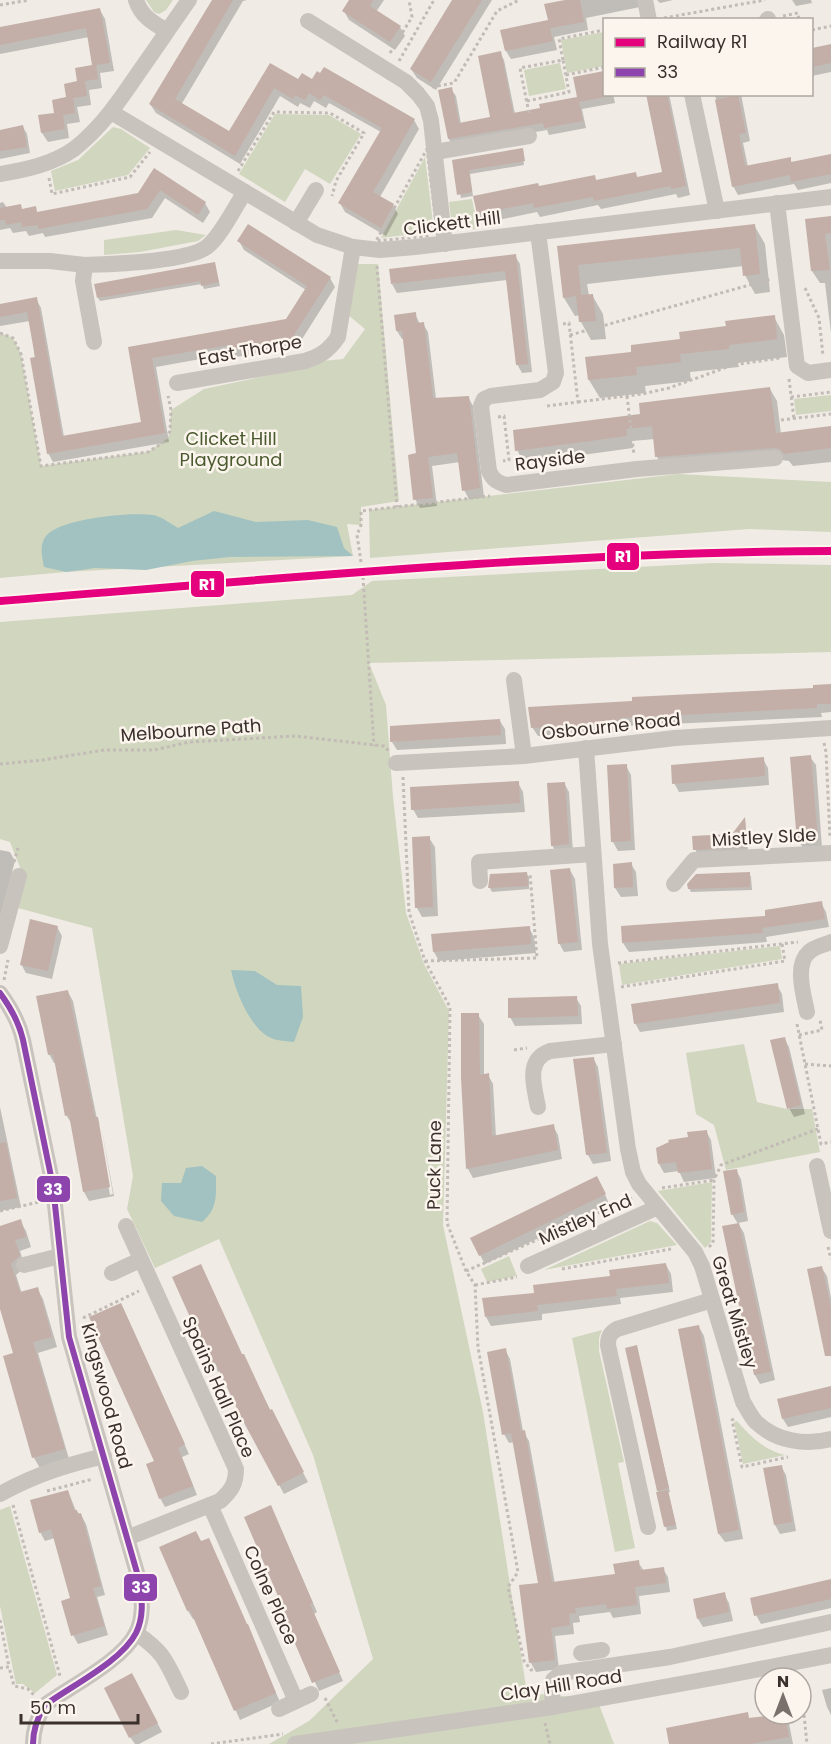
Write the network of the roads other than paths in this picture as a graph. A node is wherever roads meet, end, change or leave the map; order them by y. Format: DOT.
graph roads {
  1 [pos="136,0"];
  2 [pos="189,0"];
  3 [pos="645,0"];
  4 [pos="653,18"];
  5 [pos="308,21"];
  6 [pos="167,32"];
  7 [pos="692,96"];
  8 [pos="111,112"];
  9 [pos="529,136"];
  10 [pos="435,152"];
  11 [pos="0,174"];
  12 [pos="320,188"];
  13 [pos="245,192"];
  14 [pos="831,197"];
  15 [pos="777,203"];
  16 [pos="717,211"];
  17 [pos="296,223"];
  18 [pos="538,232"];
  19 [pos="360,244"];
  20 [pos="445,244"];
  21 [pos="0,261"];
  22 [pos="85,265"];
  23 [pos="94,342"];
  24 [pos="827,364"];
  25 [pos="172,385"];
  26 [pos="775,458"];
  27 [pos="514,680"];
  28 [pos="826,734"];
  29 [pos="586,748"];
  30 [pos="524,756"];
  31 [pos="396,763"];
  32 [pos="829,848"];
  33 [pos="593,854"];
  34 [pos="19,876"];
  35 [pos="480,881"];
  36 [pos="674,884"];
  37 [pos="831,942"];
  38 [pos="5,949"];
  39 [pos="3,990"];
  40 [pos="802,1018"];
  41 [pos="614,1044"];
  42 [pos="538,1107"];
  43 [pos="817,1166"];
  44 [pos="658,1207"];
  45 [pos="126,1226"];
  46 [pos="830,1239"];
  47 [pos="60,1256"];
  48 [pos="140,1260"];
  49 [pos="24,1265"];
  50 [pos="527,1271"];
  51 [pos="112,1273"];
  52 [pos="712,1300"];
  53 [pos="831,1439"];
  54 [pos="104,1456"];
  55 [pos="6,1500"];
  56 [pos="210,1505"];
  57 [pos="648,1527"];
  58 [pos="127,1538"];
  59 [pos="831,1622"];
  60 [pos="136,1633"];
  61 [pos="831,1655"];
  62 [pos="181,1692"];
  63 [pos="553,1707"];
  64 [pos="279,1709"];
  65 [pos="33,1744"];
  66 [pos="295,1744"];
  1 -- 6 [label="street"];
  2 -- 6 [label="street"];
  3 -- 4 [label="street"];
  5 -- 10 [label="street"];
  6 -- 8 [label="street"];
  7 -- 16 [label="street"];
  8 -- 11 [label="street"];
  8 -- 13 [label="street, Clickett Hill"];
  9 -- 10 [label="street"];
  10 -- 20 [label="street"];
  12 -- 17 [label="street"];
  13 -- 17 [label="street, Clickett Hill"];
  13 -- 22 [label="street"];
  14 -- 15 [label="street, Clickett Hill"];
  15 -- 16 [label="street, Clickett Hill"];
  15 -- 24 [label="street"];
  16 -- 18 [label="street, Clickett Hill"];
  17 -- 19 [label="street, Clickett Hill"];
  18 -- 20 [label="street, Clickett Hill"];
  18 -- 26 [label="street, Rayside"];
  19 -- 20 [label="street, Clickett Hill"];
  19 -- 25 [label="street, East Thorpe"];
  21 -- 22 [label="street"];
  22 -- 23 [label="street"];
  27 -- 30 [label="street"];
  28 -- 29 [label="street, Osbourne Road"];
  29 -- 30 [label="street, Osbourne Road"];
  29 -- 33 [label="street, Great Mistley"];
  30 -- 31 [label="street, Osbourne Road"];
  32 -- 36 [label="street, Mistley SIde"];
  33 -- 35 [label="street"];
  33 -- 41 [label="street, Great Mistley"];
  34 -- 38 [label="street"];
  37 -- 40 [label="street"];
  39 -- 47 [label="street, Kingswood Road"];
  41 -- 42 [label="street"];
  41 -- 44 [label="street, Great Mistley"];
  43 -- 46 [label="street"];
  44 -- 50 [label="street, Mistley End"];
  44 -- 52 [label="street, Great Mistley"];
  45 -- 48 [label="street, Spains Hall Place"];
  47 -- 49 [label="street"];
  47 -- 54 [label="street, Kingswood Road"];
  48 -- 51 [label="street"];
  48 -- 56 [label="street, Spains Hall Place"];
  52 -- 53 [label="street, Great Mistley"];
  52 -- 57 [label="street"];
  54 -- 55 [label="street"];
  54 -- 58 [label="street, Kingswood Road"];
  56 -- 58 [label="street, Spains Hall Place"];
  56 -- 64 [label="street, Colne Place"];
  58 -- 60 [label="street, Kingswood Road"];
  59 -- 63 [label="street"];
  60 -- 62 [label="street"];
  60 -- 65 [label="street, Kingswood Road"];
  61 -- 63 [label="street, Clay Hill Road"];
  63 -- 66 [label="street, Clay Hill Road"];
}
